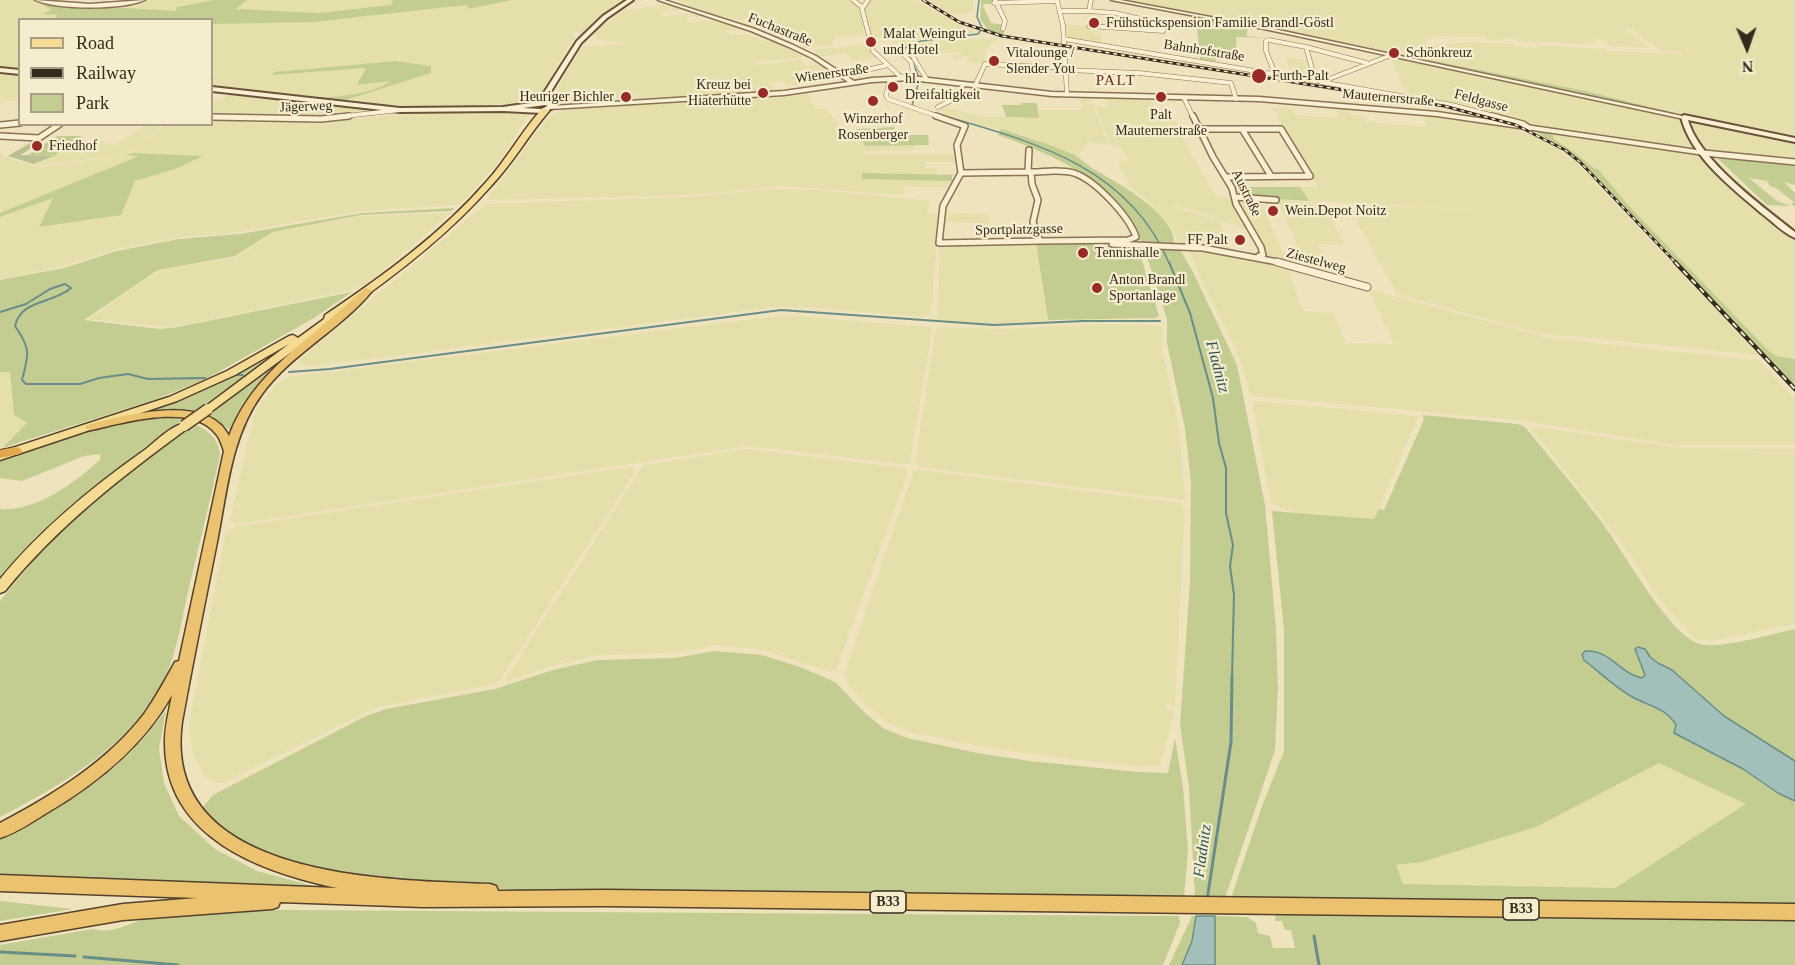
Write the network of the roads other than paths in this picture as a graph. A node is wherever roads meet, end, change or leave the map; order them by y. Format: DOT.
graph roads {
  1 [pos="37,0"];
  2 [pos="143,0"];
  3 [pos="630,0"];
  4 [pos="660,0"];
  5 [pos="853,0"];
  6 [pos="868,0"];
  7 [pos="1057,0"];
  8 [pos="1090,0"];
  9 [pos="1113,0"];
  10 [pos="995,2"];
  11 [pos="862,7"];
  12 [pos="1060,11"];
  13 [pos="1089,11"];
  14 [pos="1089,26"];
  15 [pos="1003,29"];
  16 [pos="1064,42"];
  17 [pos="904,45"];
  18 [pos="1306,47"];
  19 [pos="1394,54"];
  20 [pos="912,55"];
  21 [pos="1367,63"];
  22 [pos="888,65"];
  23 [pos="1065,69"];
  24 [pos="0,70"];
  25 [pos="18,72"];
  26 [pos="1274,73"];
  27 [pos="841,76"];
  28 [pos="902,78"];
  29 [pos="927,80"];
  30 [pos="888,81"];
  31 [pos="1319,81"];
  32 [pos="853,83"];
  33 [pos="964,84"];
  34 [pos="975,86"];
  35 [pos="213,88"];
  36 [pos="1067,94"];
  37 [pos="1184,98"];
  38 [pos="1236,99"];
  39 [pos="938,106"];
  40 [pos="543,107"];
  41 [pos="400,110"];
  42 [pos="213,117"];
  43 [pos="1684,117"];
  44 [pos="1692,119"];
  45 [pos="18,123"];
  46 [pos="0,125"];
  47 [pos="57,126"];
  48 [pos="1199,129"];
  49 [pos="1242,129"];
  50 [pos="1529,129"];
  51 [pos="1687,129"];
  52 [pos="0,136"];
  53 [pos="1795,140"];
  54 [pos="1029,150"];
  55 [pos="1704,153"];
  56 [pos="1795,162"];
  57 [pos="1029,172"];
  58 [pos="962,173"];
  59 [pos="1271,176"];
  60 [pos="1226,177"];
  61 [pos="1235,197"];
  62 [pos="1276,200"];
  63 [pos="1795,237"];
  64 [pos="1098,241"];
  65 [pos="1040,242"];
  66 [pos="1259,256"];
  67 [pos="1368,287"];
  68 [pos="368,291"];
  69 [pos="91,427"];
  70 [pos="15,451"];
  71 [pos="230,453"];
  72 [pos="0,455"];
  73 [pos="0,588"];
  74 [pos="188,646"];
  75 [pos="0,831"];
  76 [pos="0,883"];
  77 [pos="352,897"];
  78 [pos="606,898"];
  79 [pos="1795,912"];
  80 [pos="0,933"];
  1 -- 2 [label="street"];
  3 -- 40 [label="main road"];
  4 -- 27 [label="street, Fuchastraße"];
  5 -- 11 [label="street"];
  6 -- 11 [label="street"];
  7 -- 10 [label="street"];
  7 -- 12 [label="street"];
  8 -- 13 [label="street"];
  9 -- 19 [label="street"];
  10 -- 15 [label="street"];
  11 -- 22 [label="street"];
  12 -- 13 [label="street"];
  12 -- 16 [label="street"];
  13 -- 14 [label="street"];
  16 -- 23 [label="street"];
  16 -- 26 [label="street, Bahnhofstraße"];
  17 -- 28 [label="street"];
  18 -- 21 [label="street"];
  18 -- 26 [label="street"];
  18 -- 31 [label="street"];
  19 -- 21 [label="street"];
  19 -- 43 [label="street"];
  20 -- 29 [label="street"];
  21 -- 31 [label="street"];
  22 -- 27 [label="street"];
  22 -- 28 [label="street"];
  23 -- 34 [label="street"];
  23 -- 36 [label="street"];
  23 -- 38 [label="street"];
  24 -- 25 [label="main road"];
  26 -- 31 [label="street"];
  27 -- 32 [label="street, Fuchastraße"];
  28 -- 29 [label="street, Wienerstraße"];
  28 -- 30 [label="street, Wienerstraße"];
  29 -- 33 [label="street, Wienerstraße"];
  30 -- 32 [label="street, Wienerstraße"];
  30 -- 58 [label="street"];
  31 -- 50 [label="street, Feldgasse"];
  32 -- 40 [label="street, Wienerstraße"];
  33 -- 34 [label="street, Wienerstraße"];
  33 -- 39 [label="street"];
  34 -- 36 [label="street, Wienerstraße"];
  35 -- 41 [label="main road"];
  36 -- 37 [label="street, Mauternerstraße"];
  37 -- 38 [label="street, Mauternerstraße"];
  37 -- 48 [label="street, Austraße"];
  38 -- 50 [label="street, Mauternerstraße"];
  40 -- 41 [label="main road"];
  40 -- 68 [label="main road"];
  41 -- 42 [label="street, Jägerweg"];
  43 -- 44 [label="main road"];
  43 -- 51 [label="main road"];
  44 -- 51 [label="main road"];
  44 -- 53 [label="main road"];
  45 -- 46 [label="street"];
  47 -- 52 [label="street"];
  48 -- 49 [label="street"];
  48 -- 60 [label="street, Austraße"];
  49 -- 59 [label="street"];
  49 -- 59 [label="street"];
  50 -- 55 [label="street, Mauternerstraße"];
  51 -- 55 [label="main road"];
  54 -- 57 [label="street"];
  55 -- 56 [label="street"];
  55 -- 63 [label="main road"];
  57 -- 58 [label="street"];
  57 -- 64 [label="street, Sportplatzgasse"];
  57 -- 65 [label="street"];
  58 -- 65 [label="street, Sportplatzgasse"];
  59 -- 60 [label="street"];
  60 -- 61 [label="street, Austraße"];
  61 -- 62 [label="street"];
  61 -- 66 [label="street, Austraße"];
  64 -- 65 [label="street, Sportplatzgasse"];
  64 -- 66 [label="street, Sportplatzgasse"];
  66 -- 67 [label="street, Ziestelweg"];
  68 -- 69 [label="main road"];
  68 -- 71 [label="highway"];
  68 -- 73 [label="main road, bridge"];
  69 -- 70 [label="main road"];
  69 -- 71 [label="highway"];
  70 -- 72 [label="highway"];
  71 -- 74 [label="highway"];
  74 -- 75 [label="highway"];
  74 -- 78 [label="highway"];
  76 -- 77 [label="highway"];
  77 -- 78 [label="highway"];
  77 -- 80 [label="highway"];
  78 -- 79 [label="highway, B33"];
}
